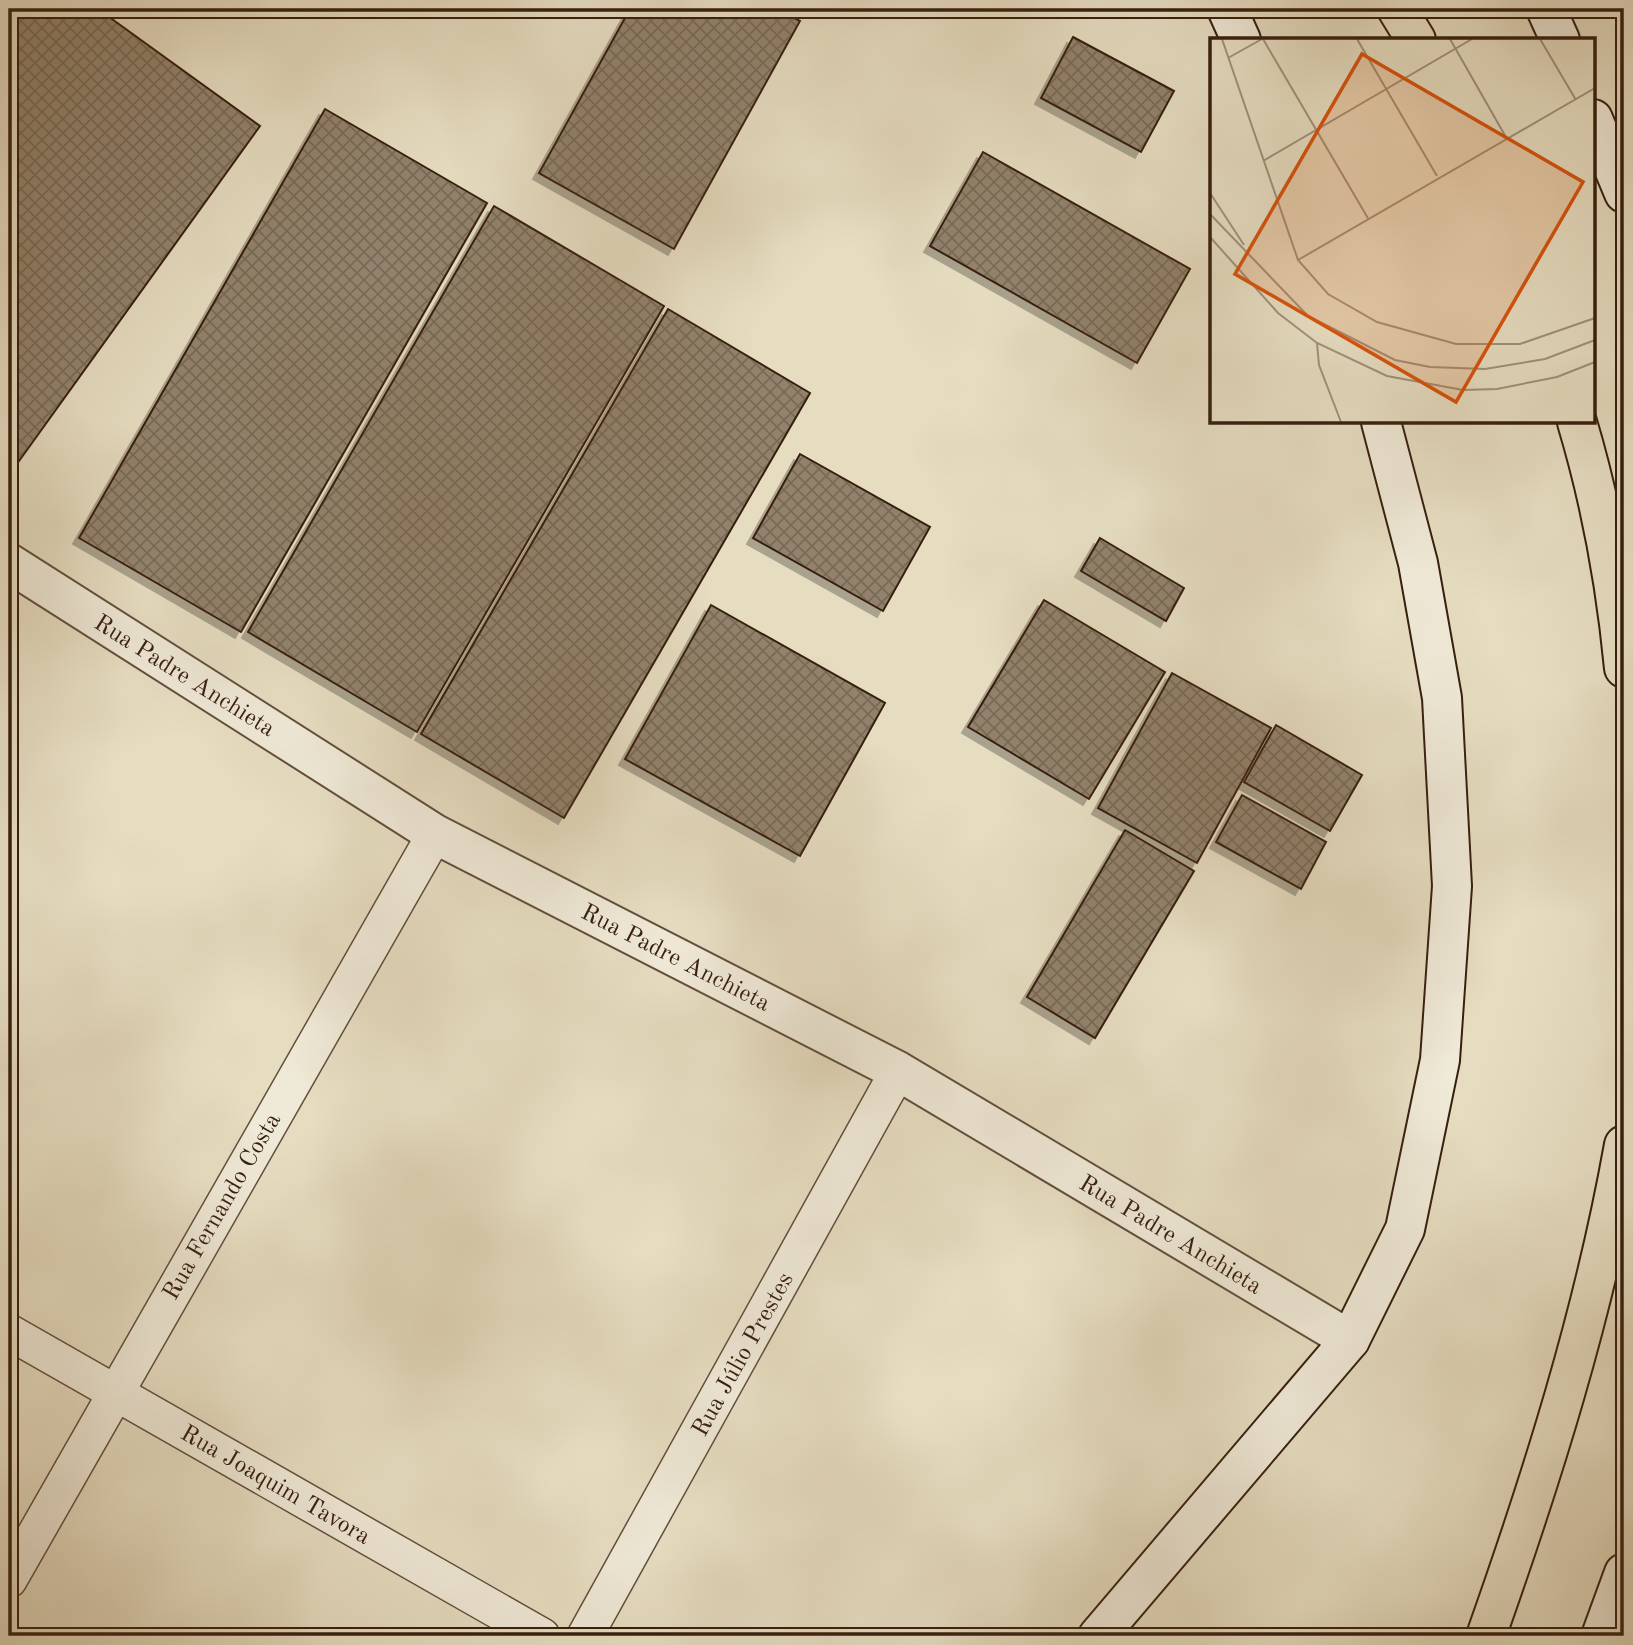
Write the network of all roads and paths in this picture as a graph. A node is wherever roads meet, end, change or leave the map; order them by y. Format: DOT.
graph roads {
  1 [pos="1227,9"];
  2 [pos="1397,9"];
  3 [pos="1546,9"];
  4 [pos="1240,38"];
  5 [pos="1415,38"];
  6 [pos="1559,38"];
  7 [pos="1594,121"];
  8 [pos="1624,193"];
  9 [pos="1382,424"];
  10 [pos="1578,424"];
  11 [pos="9,563"];
  12 [pos="1624,668"];
  13 [pos="435,834"];
  14 [pos="898,1071"];
  15 [pos="1624,1145"];
  16 [pos="9,1332"];
  17 [pos="1350,1340"];
  18 [pos="114,1392"];
  19 [pos="1520,1535"];
  20 [pos="1624,1573"];
  21 [pos="9,1580"];
  22 [pos="542,1636"];
  23 [pos="585,1636"];
  24 [pos="1098,1636"];
  25 [pos="1464,1636"];
  26 [pos="1486,1636"];
  27 [pos="1497,1636"];
  28 [pos="1601,1636"];
  1 -- 4 [label="main road"];
  2 -- 5 [label="highway"];
  3 -- 6 [label="main road"];
  7 -- 8 [label="main road"];
  9 -- 17 [label="main road"];
  10 -- 12 [label="highway"];
  11 -- 13 [label="main road, Rua Padre Anchieta"];
  13 -- 14 [label="main road, Rua Padre Anchieta"];
  13 -- 18 [label="street, Rua Fernando Costa"];
  14 -- 17 [label="main road, Rua Padre Anchieta"];
  14 -- 23 [label="street, Rua Júlio Prestes"];
  15 -- 19 [label="highway"];
  16 -- 18 [label="street, Rua Joaquim Tavora"];
  17 -- 24 [label="main road"];
  18 -- 21 [label="street, Rua Fernando Costa"];
  18 -- 22 [label="street, Rua Joaquim Tavora"];
  19 -- 25 [label="highway"];
  19 -- 26 [label="highway"];
  19 -- 27 [label="highway"];
  20 -- 28 [label="main road"];
}
